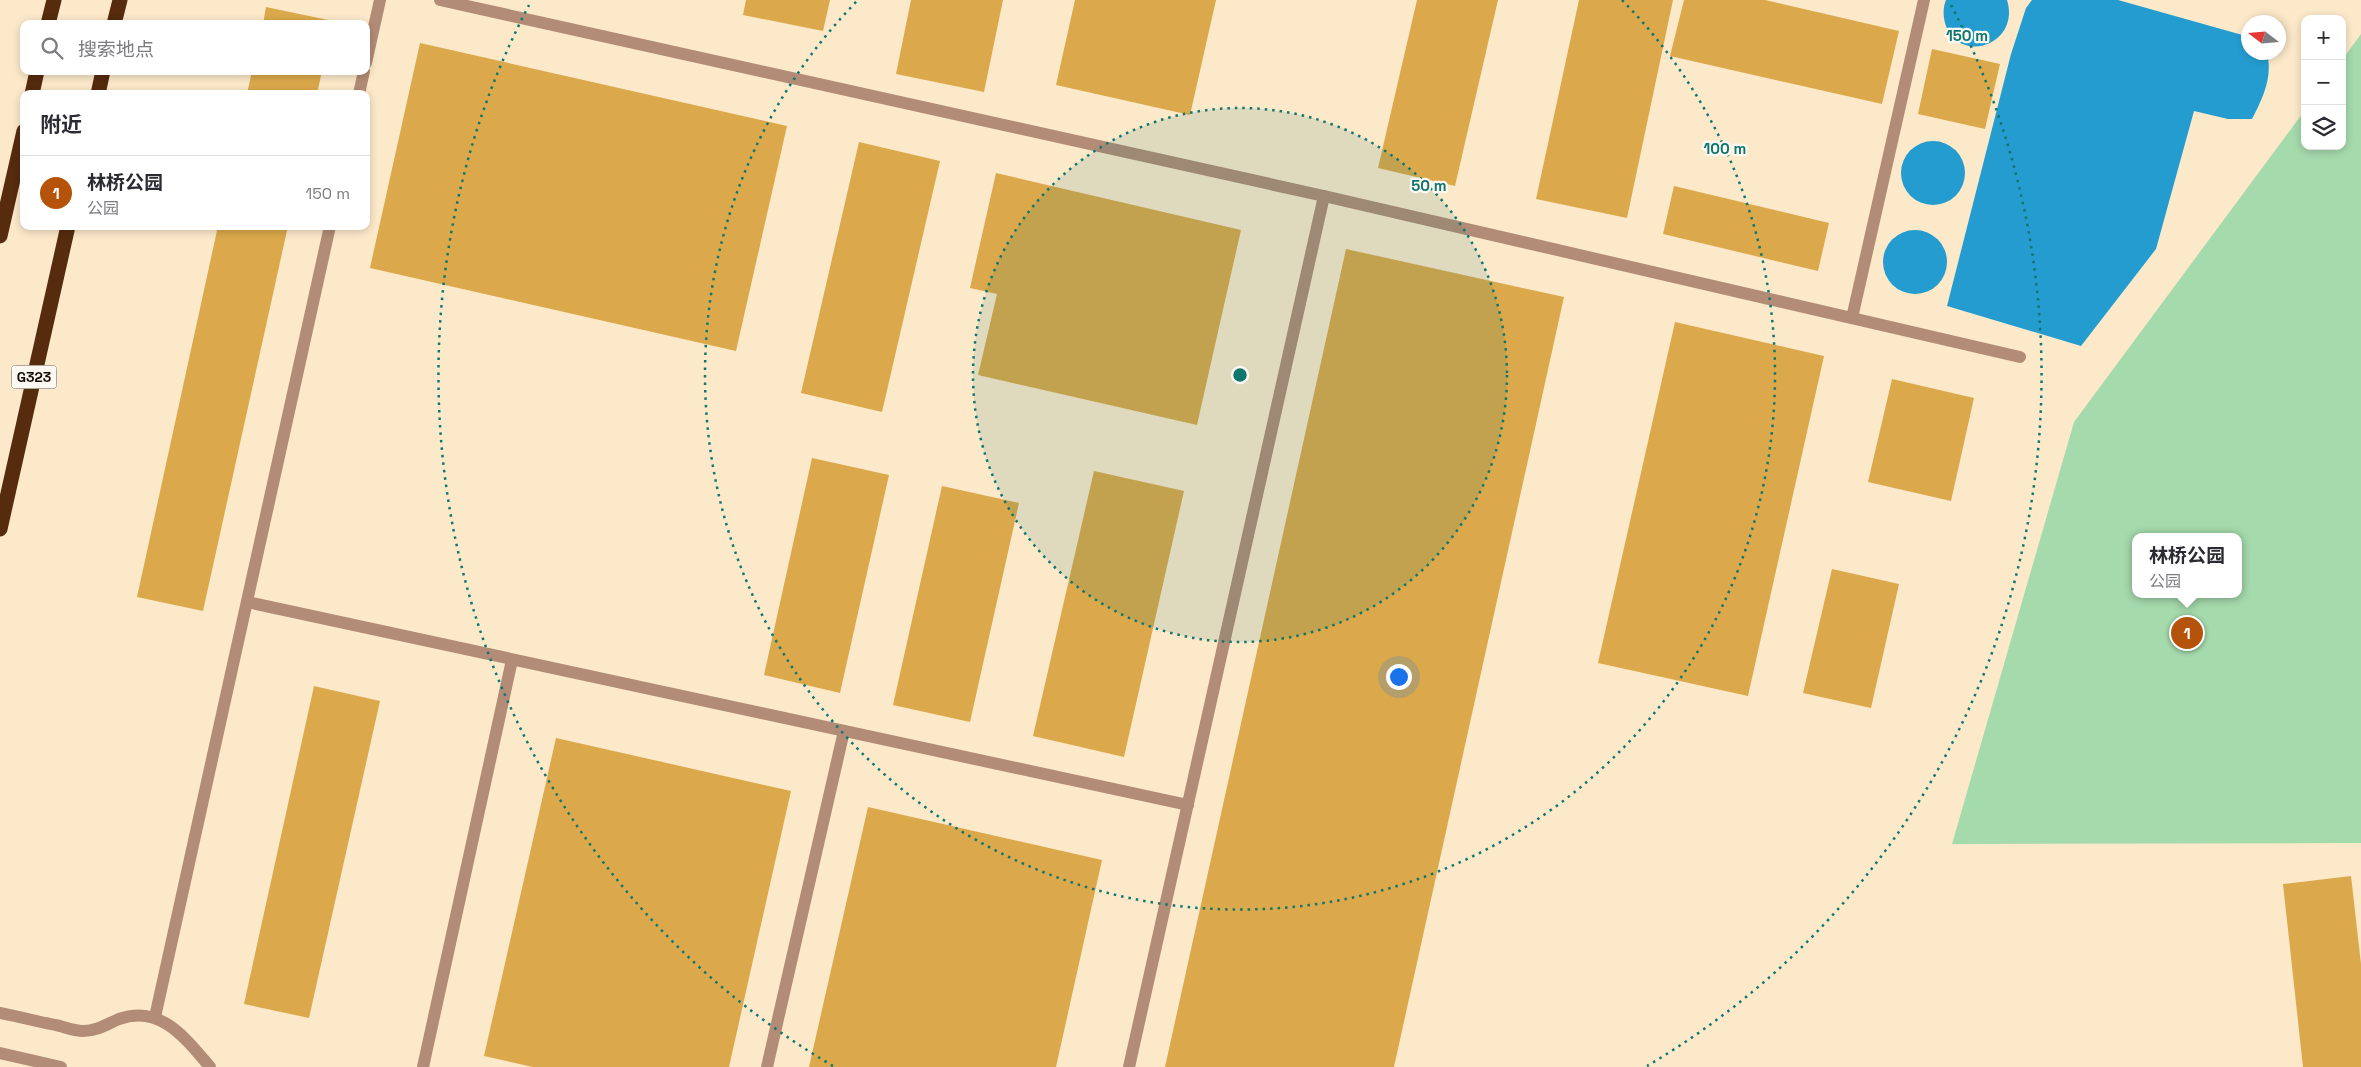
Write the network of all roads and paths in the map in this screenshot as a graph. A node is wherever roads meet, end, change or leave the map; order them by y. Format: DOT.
graph roads {
  1 [pos="54,0"];
  2 [pos="120,0"];
  3 [pos="380,0"];
  4 [pos="440,0"];
  5 [pos="1924,0"];
  6 [pos="49,20"];
  7 [pos="115,20"];
  8 [pos="370,45"];
  9 [pos="36,75"];
  10 [pos="102,75"];
  11 [pos="363,75"];
  12 [pos="33,90"];
  13 [pos="99,90"];
  14 [pos="360,90"];
  15 [pos="20,148"];
  16 [pos="1324,196"];
  17 [pos="67,230"];
  18 [pos="329,230"];
  19 [pos="0,236"];
  20 [pos="1852,318"];
  21 [pos="2020,357"];
  22 [pos="0,529"];
  23 [pos="247,602"];
  24 [pos="512,660"];
  25 [pos="844,731"];
  26 [pos="1188,805"];
  27 [pos="0,1012"];
  28 [pos="155,1018"];
  29 [pos="0,1053"];
  30 [pos="61,1067"];
  31 [pos="210,1067"];
  32 [pos="423,1067"];
  33 [pos="767,1067"];
  34 [pos="1129,1067"];
  1 -- 6 [label="highway"];
  2 -- 7 [label="highway"];
  3 -- 8 [label="lane"];
  4 -- 16 [label="lane"];
  5 -- 20 [label="lane"];
  9 -- 12 [label="highway"];
  10 -- 13 [label="highway"];
  11 -- 14 [label="lane"];
  15 -- 19 [label="highway"];
  16 -- 20 [label="lane"];
  16 -- 26 [label="lane"];
  17 -- 22 [label="highway, G323"];
  18 -- 23 [label="lane"];
  20 -- 21 [label="lane"];
  23 -- 24 [label="lane"];
  23 -- 28 [label="lane"];
  24 -- 25 [label="lane"];
  24 -- 32 [label="lane"];
  25 -- 26 [label="lane"];
  25 -- 33 [label="lane"];
  26 -- 34 [label="lane"];
  27 -- 28 [label="lane"];
  28 -- 31 [label="lane"];
  29 -- 30 [label="lane"];
}
